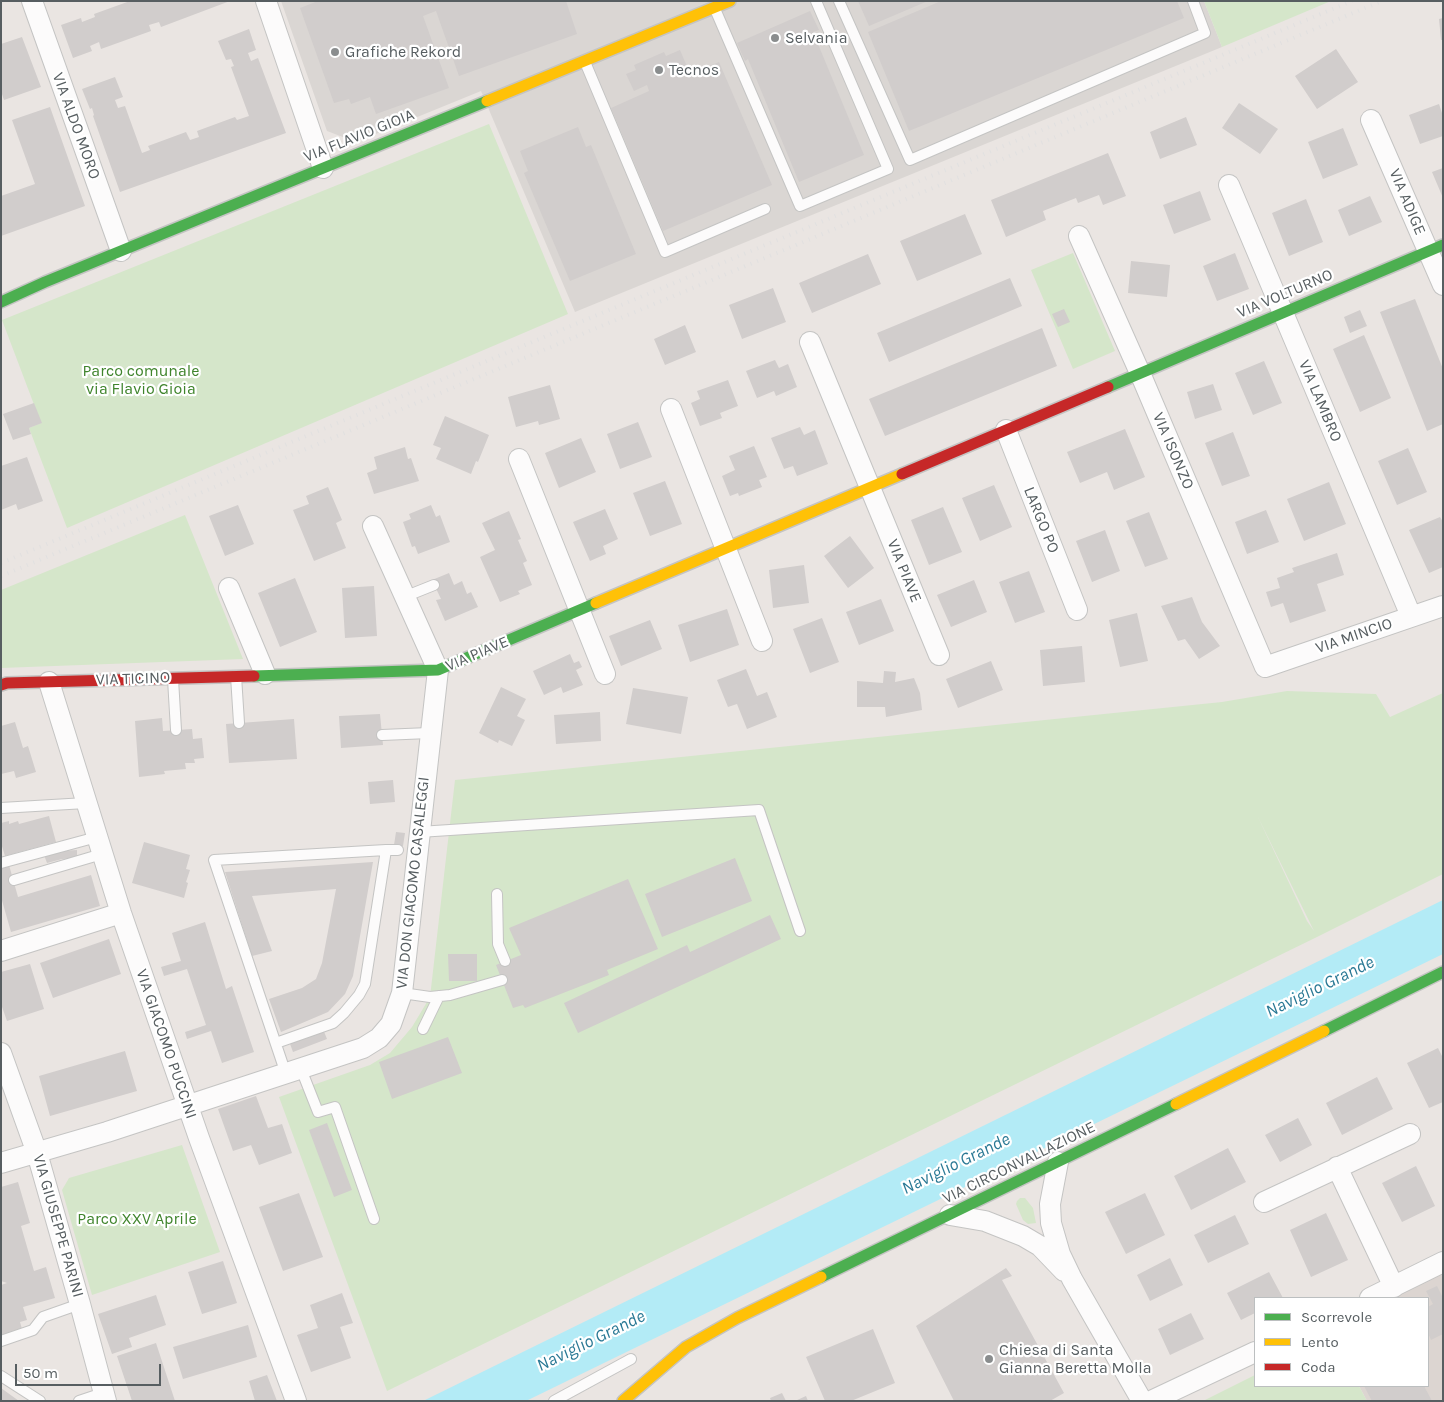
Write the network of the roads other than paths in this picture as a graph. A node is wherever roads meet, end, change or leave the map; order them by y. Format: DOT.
graph roads {
  1 [pos="32,1"];
  2 [pos="266,1"];
  3 [pos="730,1"];
  4 [pos="816,1"];
  5 [pos="839,1"];
  6 [pos="1193,1"];
  7 [pos="715,8"];
  8 [pos="584,61"];
  9 [pos="1371,120"];
  10 [pos="323,168"];
  11 [pos="1229,186"];
  12 [pos="766,209"];
  13 [pos="1079,236"];
  14 [pos="1435,248"];
  15 [pos="121,251"];
  16 [pos="1443,285"];
  17 [pos="1,302"];
  18 [pos="1283,313"];
  19 [pos="810,342"];
  20 [pos="1140,373"];
  21 [pos="671,410"];
  22 [pos="1006,430"];
  23 [pos="519,459"];
  24 [pos="870,488"];
  25 [pos="373,526"];
  26 [pos="726,548"];
  27 [pos="434,585"];
  28 [pos="229,588"];
  29 [pos="404,597"];
  30 [pos="1443,606"];
  31 [pos="1077,610"];
  32 [pos="579,611"];
  33 [pos="1410,616"];
  34 [pos="762,641"];
  35 [pos="939,655"];
  36 [pos="1265,667"];
  37 [pos="438,670"];
  38 [pos="265,674"];
  39 [pos="605,674"];
  40 [pos="236,675"];
  41 [pos="173,678"];
  42 [pos="49,682"];
  43 [pos="1,685"];
  44 [pos="239,723"];
  45 [pos="176,730"];
  46 [pos="429,734"];
  47 [pos="382,736"];
  48 [pos="86,803"];
  49 [pos="1,808"];
  50 [pos="419,832"];
  51 [pos="100,846"];
  52 [pos="386,850"];
  53 [pos="398,850"];
  54 [pos="1,863"];
  55 [pos="14,880"];
  56 [pos="497,894"];
  57 [pos="121,913"];
  58 [pos="800,930"];
  59 [pos="1,951"];
  60 [pos="505,961"];
  61 [pos="1442,972"];
  62 [pos="502,980"];
  63 [pos="402,993"];
  64 [pos="439,996"];
  65 [pos="423,1029"];
  66 [pos="276,1043"];
  67 [pos="1,1053"];
  68 [pos="294,1071"];
  69 [pos="188,1106"];
  70 [pos="1410,1134"];
  71 [pos="36,1153"];
  72 [pos="1058,1162"];
  73 [pos="1,1163"];
  74 [pos="1337,1167"];
  75 [pos="1264,1202"];
  76 [pos="950,1215"];
  77 [pos="374,1219"];
  78 [pos="1443,1262"];
  79 [pos="1072,1279"];
  80 [pos="1394,1287"];
  81 [pos="1372,1297"];
  82 [pos="80,1304"];
  83 [pos="1,1341"];
  84 [pos="1254,1352"];
  85 [pos="631,1359"];
  86 [pos="1,1376"];
  87 [pos="104,1397"];
  88 [pos="40,1401"];
  89 [pos="78,1401"];
  90 [pos="296,1401"];
  91 [pos="554,1401"];
  92 [pos="623,1401"];
  93 [pos="1142,1401"];
  94 [pos="1151,1401"];
  1 -- 15 [label="street, VIA ALDO MORO"];
  2 -- 10 [label="street"];
  3 -- 7 [label="street, VIA FLAVIO GIOIA"];
  4 -- 7 [label="lane"];
  5 -- 6 [label="lane"];
  7 -- 8 [label="street, VIA FLAVIO GIOIA"];
  8 -- 10 [label="street, VIA FLAVIO GIOIA"];
  8 -- 12 [label="lane"];
  9 -- 14 [label="street, VIA ADIGE"];
  10 -- 15 [label="street, VIA FLAVIO GIOIA"];
  11 -- 18 [label="street, VIA LAMBRO"];
  13 -- 20 [label="street, VIA ISONZO"];
  14 -- 16 [label="street, VIA ADIGE"];
  14 -- 18 [label="street, VIA VOLTURNO"];
  15 -- 17 [label="street, VIA FLAVIO GIOIA"];
  18 -- 20 [label="street, VIA VOLTURNO"];
  18 -- 33 [label="street, VIA LAMBRO"];
  19 -- 24 [label="street, VIA PIAVE"];
  20 -- 22 [label="street"];
  20 -- 36 [label="street, VIA ISONZO"];
  21 -- 26 [label="street"];
  22 -- 24 [label="street"];
  22 -- 31 [label="street, LARGO PO"];
  23 -- 32 [label="street"];
  24 -- 26 [label="street, VIA PIAVE"];
  24 -- 35 [label="street, VIA PIAVE"];
  25 -- 29 [label="street, VIA PIAVE"];
  26 -- 32 [label="street, VIA PIAVE"];
  26 -- 34 [label="street"];
  27 -- 29 [label="lane"];
  28 -- 38 [label="street"];
  29 -- 37 [label="street, VIA PIAVE"];
  30 -- 33 [label="street, VIA MINCIO"];
  32 -- 37 [label="street, VIA PIAVE"];
  32 -- 39 [label="street"];
  33 -- 36 [label="street, VIA MINCIO"];
  37 -- 38 [label="street, VIA TICINO"];
  37 -- 46 [label="street, VIA DON GIACOMO CASALEGGI"];
  38 -- 40 [label="street, VIA TICINO"];
  40 -- 41 [label="street, VIA TICINO"];
  40 -- 44 [label="lane"];
  41 -- 42 [label="street, VIA TICINO"];
  41 -- 45 [label="lane"];
  42 -- 43 [label="street, VIA TICINO"];
  42 -- 48 [label="street, VIA GIACOMO PUCCINI"];
  46 -- 47 [label="lane"];
  46 -- 50 [label="street, VIA DON GIACOMO CASALEGGI"];
  48 -- 49 [label="lane"];
  48 -- 51 [label="street, VIA GIACOMO PUCCINI"];
  50 -- 58 [label="lane"];
  50 -- 63 [label="street, VIA DON GIACOMO CASALEGGI"];
  51 -- 54 [label="lane"];
  51 -- 55 [label="lane"];
  51 -- 57 [label="street, VIA GIACOMO PUCCINI"];
  52 -- 53 [label="lane"];
  52 -- 66 [label="lane"];
  52 -- 66 [label="lane"];
  56 -- 60 [label="lane"];
  57 -- 59 [label="street"];
  57 -- 69 [label="street, VIA GIACOMO PUCCINI"];
  61 -- 72 [label="street, VIA CIRCONVALLAZIONE"];
  62 -- 64 [label="lane"];
  63 -- 64 [label="lane"];
  63 -- 68 [label="street, VIA DON GIACOMO CASALEGGI"];
  64 -- 65 [label="lane"];
  66 -- 68 [label="lane"];
  67 -- 71 [label="street, VIA GIUSEPPE PARINI"];
  68 -- 69 [label="street, VIA DON GIACOMO CASALEGGI"];
  68 -- 77 [label="lane"];
  69 -- 71 [label="street, VIA DON GIACOMO CASALEGGI"];
  69 -- 90 [label="street, VIA GIACOMO PUCCINI"];
  70 -- 74 [label="street"];
  71 -- 73 [label="street, VIA DON GIACOMO CASALEGGI"];
  71 -- 82 [label="street, VIA GIUSEPPE PARINI"];
  72 -- 76 [label="street, VIA CIRCONVALLAZIONE"];
  72 -- 79 [label="street"];
  74 -- 75 [label="street"];
  74 -- 80 [label="street"];
  76 -- 79 [label="street"];
  76 -- 92 [label="street, VIA CIRCONVALLAZIONE"];
  78 -- 80 [label="street"];
  79 -- 93 [label="street"];
  80 -- 81 [label="street"];
  82 -- 83 [label="lane"];
  82 -- 87 [label="street, VIA GIUSEPPE PARINI"];
  84 -- 94 [label="street"];
  85 -- 91 [label="lane"];
  86 -- 88 [label="lane"];
  87 -- 89 [label="lane"];
}
